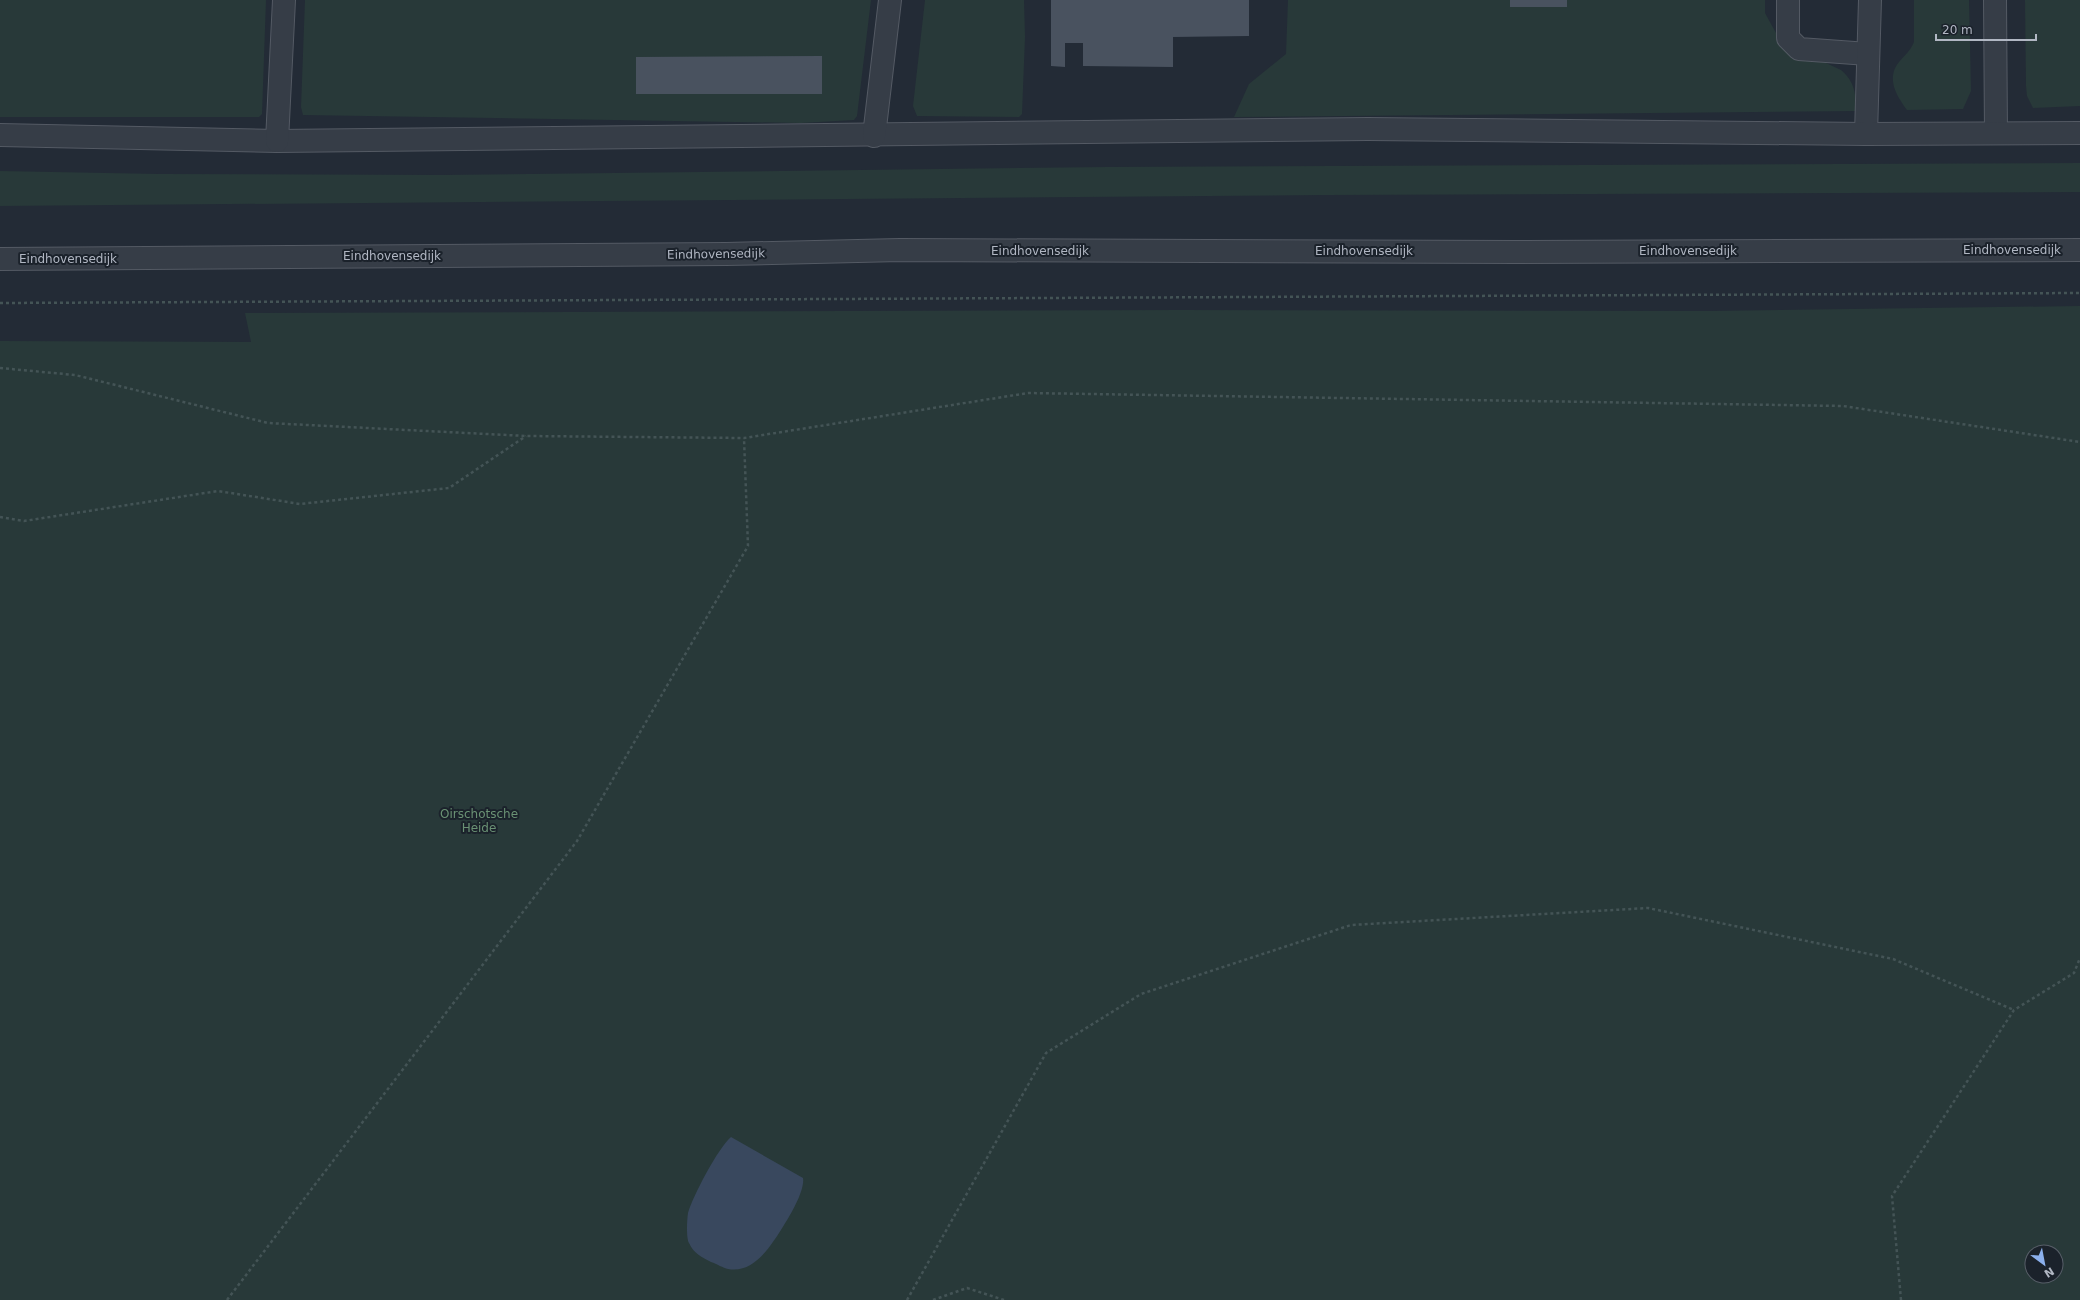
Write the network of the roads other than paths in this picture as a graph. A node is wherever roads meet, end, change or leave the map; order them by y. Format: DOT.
graph roads {
  1 [pos="284,0"];
  2 [pos="890,0"];
  3 [pos="1788,0"];
  4 [pos="1870,0"];
  5 [pos="1995,0"];
  6 [pos="1868,54"];
  7 [pos="1996,133"];
  8 [pos="2080,133"];
  9 [pos="1866,134"];
  10 [pos="0,135"];
  11 [pos="874,136"];
  12 [pos="276,141"];
  13 [pos="2080,250"];
  14 [pos="0,259"];
  1 -- 12 [label="street"];
  2 -- 11 [label="street"];
  3 -- 6 [label="street"];
  4 -- 6 [label="street"];
  5 -- 7 [label="street"];
  6 -- 9 [label="street"];
  7 -- 8 [label="street"];
  7 -- 9 [label="street"];
  9 -- 11 [label="street"];
  10 -- 12 [label="street"];
  11 -- 12 [label="street"];
  13 -- 14 [label="street, Eindhovensedijk"];
}
